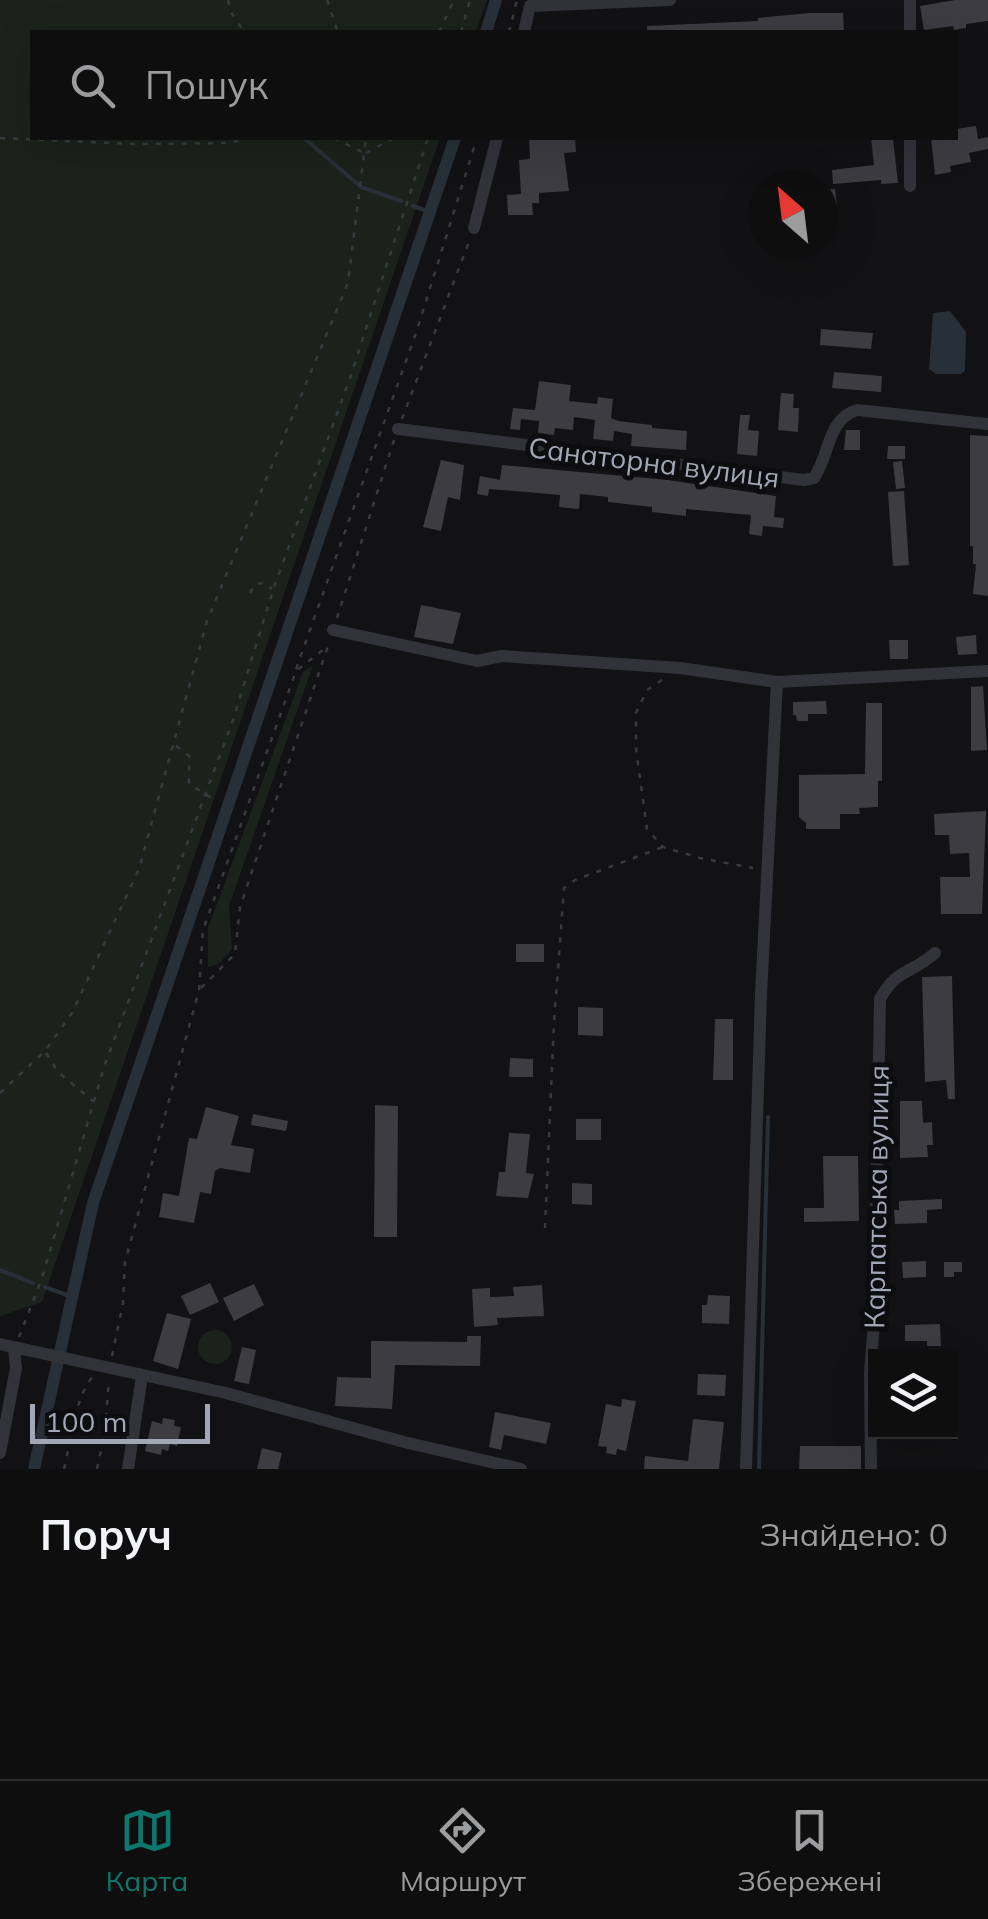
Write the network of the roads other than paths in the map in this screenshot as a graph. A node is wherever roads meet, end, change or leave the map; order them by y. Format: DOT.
graph roads {
  1 [pos="670,0"];
  2 [pos="910,0"];
  3 [pos="524,3"];
  4 [pos="524,30"];
  5 [pos="910,30"];
  6 [pos="496,140"];
  7 [pos="910,140"];
  8 [pos="910,186"];
  9 [pos="474,228"];
  10 [pos="988,424"];
  11 [pos="398,429"];
  12 [pos="334,630"];
  13 [pos="988,671"];
  14 [pos="777,682"];
  15 [pos="935,953"];
  16 [pos="0,1344"];
  17 [pos="14,1348"];
  18 [pos="142,1376"];
  19 [pos="0,1454"];
  20 [pos="501,1467"];
  21 [pos="128,1469"];
  22 [pos="520,1469"];
  23 [pos="746,1469"];
  24 [pos="871,1469"];
  1 -- 3 [label="street"];
  2 -- 5 [label="street"];
  3 -- 4 [label="street"];
  6 -- 9 [label="street"];
  7 -- 8 [label="street"];
  10 -- 11 [label="street, Санаторна вулиця"];
  12 -- 14 [label="street"];
  13 -- 14 [label="street"];
  14 -- 23 [label="street"];
  15 -- 24 [label="street, Карпатська вулиця"];
  16 -- 17 [label="street"];
  17 -- 18 [label="street"];
  17 -- 19 [label="street"];
  18 -- 20 [label="street"];
  18 -- 21 [label="street"];
  20 -- 22 [label="street"];
}
